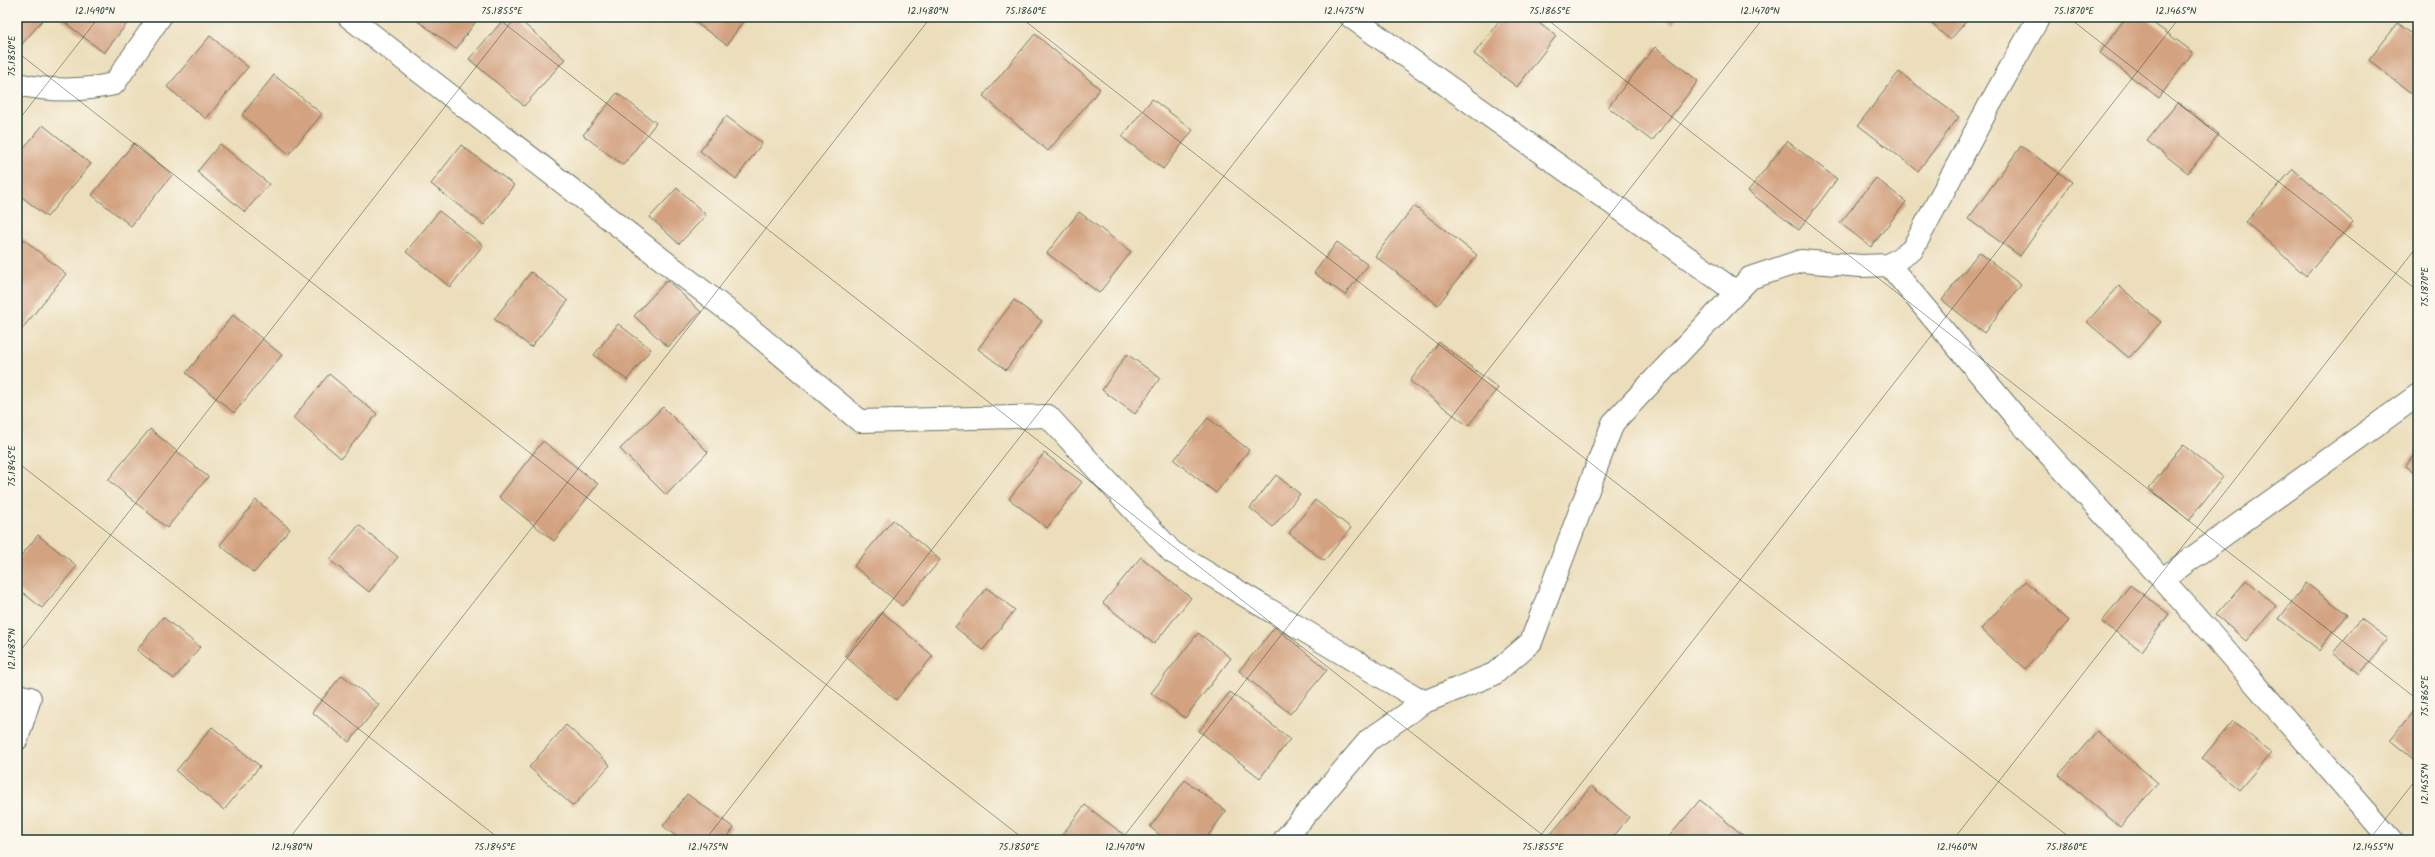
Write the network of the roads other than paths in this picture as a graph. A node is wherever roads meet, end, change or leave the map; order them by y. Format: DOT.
graph roads {
  1 [pos="160,17"];
  2 [pos="349,17"];
  3 [pos="1351,17"];
  4 [pos="2039,17"];
  5 [pos="17,84"];
  6 [pos="1889,265"];
  7 [pos="1736,292"];
  8 [pos="2418,395"];
  9 [pos="2162,579"];
  10 [pos="17,695"];
  11 [pos="1424,702"];
  12 [pos="17,739"];
  13 [pos="1284,840"];
  14 [pos="2391,840"];
  1 -- 5 [label="street"];
  2 -- 11 [label="street"];
  3 -- 7 [label="street"];
  4 -- 6 [label="street"];
  6 -- 7 [label="street"];
  6 -- 9 [label="street"];
  7 -- 11 [label="street"];
  8 -- 9 [label="street"];
  9 -- 14 [label="street"];
  10 -- 12 [label="street"];
  11 -- 13 [label="street"];
}
